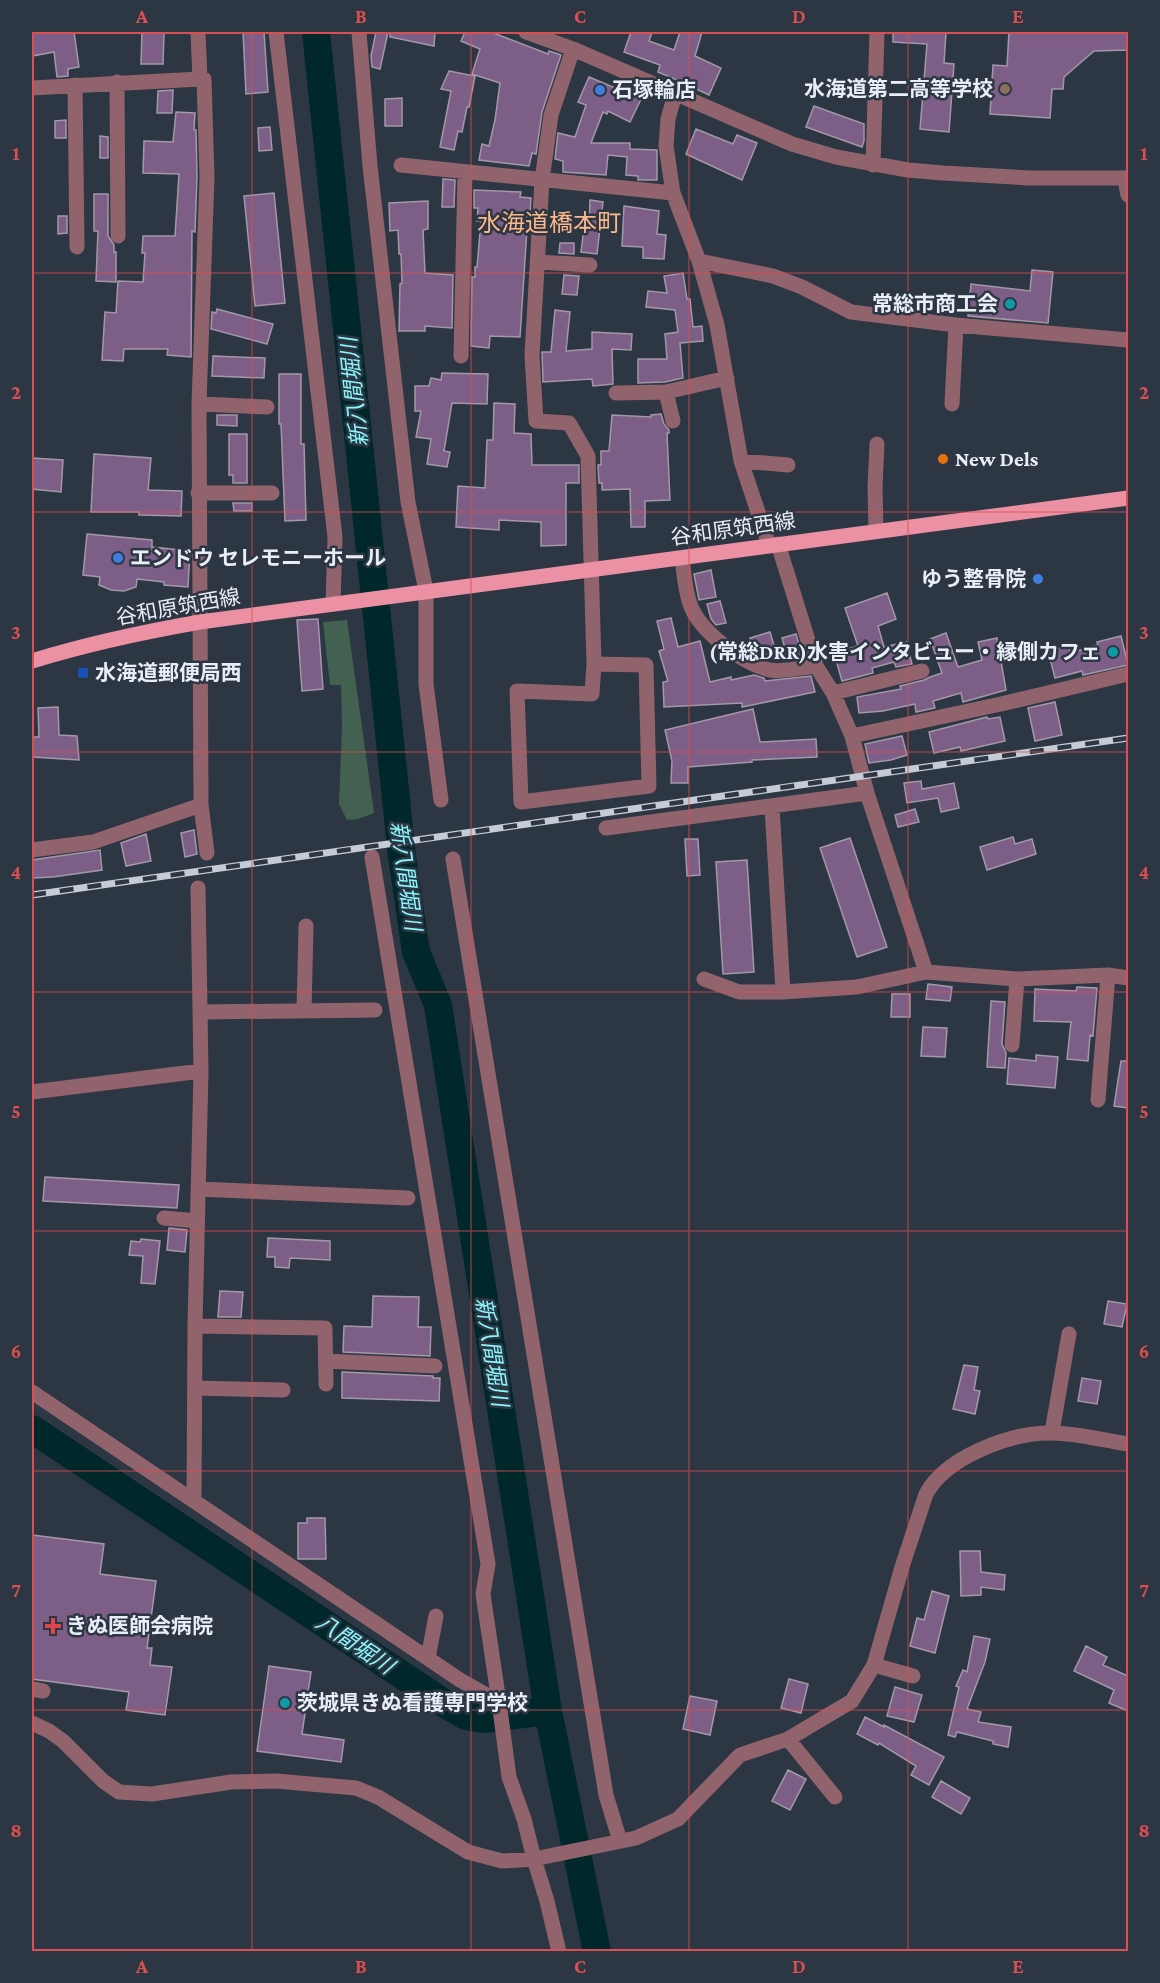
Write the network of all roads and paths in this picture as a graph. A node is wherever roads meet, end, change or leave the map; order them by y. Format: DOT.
graph roads {
  1 [pos="198,32"];
  2 [pos="276,32"];
  3 [pos="359,32"];
  4 [pos="526,32"];
  5 [pos="877,32"];
  6 [pos="552,36"];
  7 [pos="573,49"];
  8 [pos="200,79"];
  9 [pos="117,82"];
  10 [pos="75,85"];
  11 [pos="32,88"];
  12 [pos="675,94"];
  13 [pos="401,165"];
  14 [pos="873,165"];
  15 [pos="465,172"];
  16 [pos="1127,178"];
  17 [pos="542,180"];
  18 [pos="673,193"];
  19 [pos="1128,195"];
  20 [pos="118,236"];
  21 [pos="77,247"];
  22 [pos="699,261"];
  23 [pos="537,262"];
  24 [pos="590,264"];
  25 [pos="956,325"];
  26 [pos="1128,340"];
  27 [pos="461,356"];
  28 [pos="727,378"];
  29 [pos="666,392"];
  30 [pos="616,393"];
  31 [pos="199,404"];
  32 [pos="952,404"];
  33 [pos="267,407"];
  34 [pos="673,421"];
  35 [pos="877,444"];
  36 [pos="741,461"];
  37 [pos="788,465"];
  38 [pos="198,493"];
  39 [pos="272,493"];
  40 [pos="1128,498"];
  41 [pos="876,530"];
  42 [pos="774,544"];
  43 [pos="682,558"];
  44 [pos="592,569"];
  45 [pos="423,592"];
  46 [pos="338,604"];
  47 [pos="200,622"];
  48 [pos="32,660"];
  49 [pos="594,664"];
  50 [pos="816,666"];
  51 [pos="922,671"];
  52 [pos="1128,674"];
  53 [pos="833,693"];
  54 [pos="852,736"];
  55 [pos="867,793"];
  56 [pos="441,800"];
  57 [pos="201,805"];
  58 [pos="772,807"];
  59 [pos="606,828"];
  60 [pos="32,850"];
  61 [pos="207,853"];
  62 [pos="372,857"];
  63 [pos="453,859"];
  64 [pos="198,888"];
  65 [pos="306,926"];
  66 [pos="926,972"];
  67 [pos="1108,975"];
  68 [pos="1128,978"];
  69 [pos="704,979"];
  70 [pos="1017,979"];
  71 [pos="783,992"];
  72 [pos="375,1010"];
  73 [pos="304,1011"];
  74 [pos="201,1012"];
  75 [pos="1012,1045"];
  76 [pos="201,1071"];
  77 [pos="32,1092"];
  78 [pos="1098,1100"];
  79 [pos="198,1189"];
  80 [pos="408,1198"];
  81 [pos="164,1218"];
  82 [pos="197,1221"];
  83 [pos="195,1326"];
  84 [pos="1069,1334"];
  85 [pos="326,1361"];
  86 [pos="435,1366"];
  87 [pos="326,1384"];
  88 [pos="195,1388"];
  89 [pos="283,1390"];
  90 [pos="32,1392"];
  91 [pos="1052,1432"];
  92 [pos="1128,1444"];
  93 [pos="194,1499"];
  94 [pos="436,1616"];
  95 [pos="428,1658"];
  96 [pos="874,1665"];
  97 [pos="913,1676"];
  98 [pos="499,1702"];
  99 [pos="32,1723"];
  100 [pos="788,1739"];
  101 [pos="835,1797"];
  102 [pos="617,1842"];
  103 [pos="537,1859"];
  104 [pos="559,1952"];
  1 -- 8 [label="street"];
  2 -- 46 [label="street"];
  3 -- 45 [label="street"];
  4 -- 6 [label="street"];
  5 -- 14 [label="street"];
  6 -- 7 [label="street"];
  7 -- 12 [label="street"];
  7 -- 17 [label="street"];
  8 -- 9 [label="street"];
  8 -- 31 [label="street"];
  9 -- 10 [label="street"];
  9 -- 20 [label="street"];
  10 -- 11 [label="street"];
  10 -- 21 [label="street"];
  12 -- 14 [label="street"];
  12 -- 18 [label="street"];
  13 -- 15 [label="street"];
  14 -- 16 [label="street"];
  15 -- 17 [label="street"];
  15 -- 27 [label="street"];
  16 -- 19 [label="street"];
  17 -- 18 [label="street"];
  17 -- 23 [label="street"];
  18 -- 22 [label="street"];
  22 -- 25 [label="street"];
  22 -- 28 [label="street"];
  23 -- 24 [label="street"];
  23 -- 44 [label="street"];
  25 -- 26 [label="street"];
  25 -- 32 [label="street"];
  28 -- 29 [label="street"];
  28 -- 36 [label="street"];
  29 -- 30 [label="street"];
  29 -- 34 [label="street"];
  31 -- 33 [label="street"];
  31 -- 38 [label="street"];
  35 -- 41 [label="street"];
  36 -- 37 [label="street"];
  36 -- 42 [label="street"];
  38 -- 39 [label="street"];
  38 -- 47 [label="street"];
  40 -- 41 [label="main road, 谷和原筑西線"];
  41 -- 42 [label="main road, 谷和原筑西線"];
  42 -- 43 [label="main road, 谷和原筑西線"];
  42 -- 50 [label="street"];
  43 -- 44 [label="main road, 谷和原筑西線"];
  43 -- 50 [label="street"];
  44 -- 45 [label="main road, 谷和原筑西線"];
  44 -- 49 [label="street"];
  45 -- 46 [label="main road, 谷和原筑西線"];
  45 -- 56 [label="street"];
  46 -- 47 [label="main road, 谷和原筑西線"];
  47 -- 48 [label="main road, 谷和原筑西線"];
  47 -- 57 [label="street"];
  49 -- 49 [label="street"];
  50 -- 53 [label="street"];
  51 -- 53 [label="street"];
  52 -- 54 [label="street"];
  53 -- 54 [label="street"];
  54 -- 55 [label="street"];
  55 -- 58 [label="street"];
  55 -- 66 [label="street"];
  57 -- 60 [label="street"];
  57 -- 61 [label="street"];
  58 -- 59 [label="street"];
  58 -- 71 [label="street"];
  62 -- 98 [label="street"];
  63 -- 102 [label="street"];
  64 -- 74 [label="street"];
  65 -- 73 [label="street"];
  66 -- 70 [label="street"];
  66 -- 71 [label="street"];
  67 -- 68 [label="street"];
  67 -- 70 [label="street"];
  67 -- 78 [label="street"];
  69 -- 71 [label="street"];
  70 -- 75 [label="street"];
  72 -- 73 [label="street"];
  73 -- 74 [label="street"];
  74 -- 76 [label="street"];
  76 -- 77 [label="street"];
  76 -- 79 [label="street"];
  79 -- 80 [label="street"];
  79 -- 82 [label="street"];
  81 -- 82 [label="street"];
  82 -- 83 [label="street"];
  83 -- 85 [label="street"];
  83 -- 88 [label="street"];
  84 -- 91 [label="street"];
  85 -- 86 [label="street"];
  85 -- 87 [label="street"];
  88 -- 89 [label="street"];
  88 -- 93 [label="street"];
  90 -- 93 [label="street"];
  91 -- 92 [label="street"];
  91 -- 96 [label="street"];
  93 -- 95 [label="street"];
  94 -- 95 [label="street"];
  95 -- 98 [label="street"];
  96 -- 97 [label="street"];
  96 -- 100 [label="street"];
  98 -- 103 [label="street"];
  99 -- 103 [label="street"];
  100 -- 101 [label="street"];
  100 -- 102 [label="street"];
  102 -- 103 [label="street"];
  103 -- 104 [label="street"];
}
